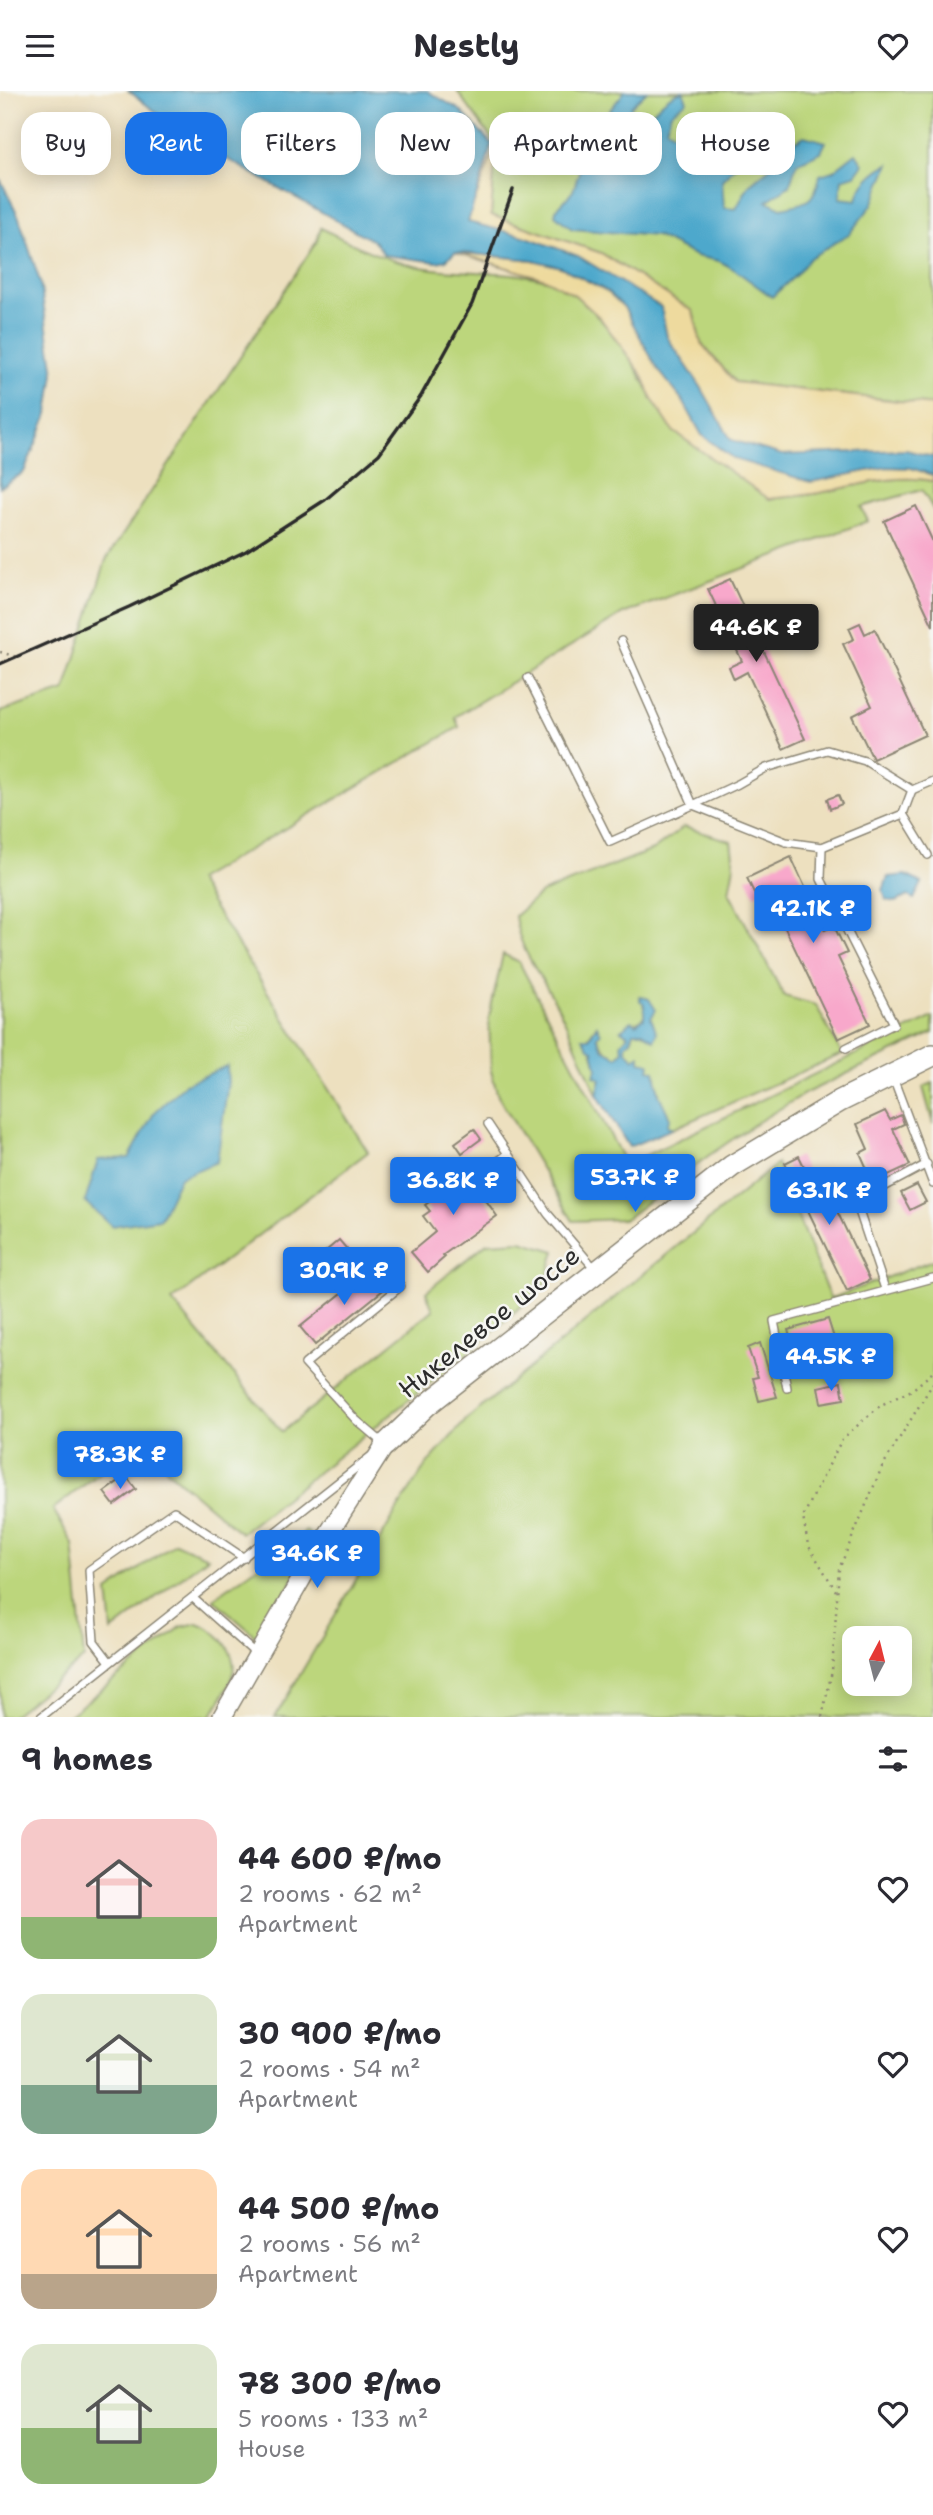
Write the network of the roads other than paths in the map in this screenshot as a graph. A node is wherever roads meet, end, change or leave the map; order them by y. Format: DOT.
graph roads {
  1 [pos="621,641"];
  2 [pos="528,678"];
  3 [pos="933,781"];
  4 [pos="912,790"];
  5 [pos="693,805"];
  6 [pos="903,814"];
  7 [pos="822,846"];
  8 [pos="928,856"];
  9 [pos="846,1048"];
  10 [pos="933,1055"];
  11 [pos="891,1074"];
  12 [pos="488,1125"];
  13 [pos="508,1154"];
  14 [pos="927,1164"];
  15 [pos="480,1174"];
  16 [pos="933,1184"];
  17 [pos="598,1272"];
  18 [pos="933,1277"];
  19 [pos="401,1286"];
  20 [pos="885,1289"];
  21 [pos="787,1388"];
  22 [pos="385,1445"];
  23 [pos="244,1558"];
  24 [pos="193,1598"];
  25 [pos="256,1654"];
  26 [pos="110,1662"];
  27 [pos="41,1717"];
  28 [pos="222,1717"];
  1 -- 5 [label="lane"];
  2 -- 5 [label="lane"];
  3 -- 4 [label="lane"];
  4 -- 5 [label="lane"];
  4 -- 6 [label="lane"];
  5 -- 7 [label="lane"];
  6 -- 7 [label="lane"];
  6 -- 8 [label="lane"];
  7 -- 9 [label="lane"];
  10 -- 11 [label="main road, Никелевое шоссе"];
  11 -- 14 [label="lane"];
  11 -- 17 [label="main road, Никелевое шоссе"];
  12 -- 13 [label="lane"];
  13 -- 15 [label="lane"];
  13 -- 17 [label="lane"];
  14 -- 16 [label="lane"];
  14 -- 20 [label="lane"];
  17 -- 22 [label="main road, Никелевое шоссе"];
  18 -- 20 [label="lane"];
  19 -- 22 [label="lane"];
  20 -- 21 [label="lane"];
  22 -- 23 [label="lane"];
  22 -- 25 [label="street, Никелевое шоссе"];
  23 -- 24 [label="lane"];
  23 -- 26 [label="lane"];
  24 -- 25 [label="lane"];
  24 -- 26 [label="lane"];
  25 -- 28 [label="street, Никелевое шоссе"];
  26 -- 27 [label="lane"];
}
